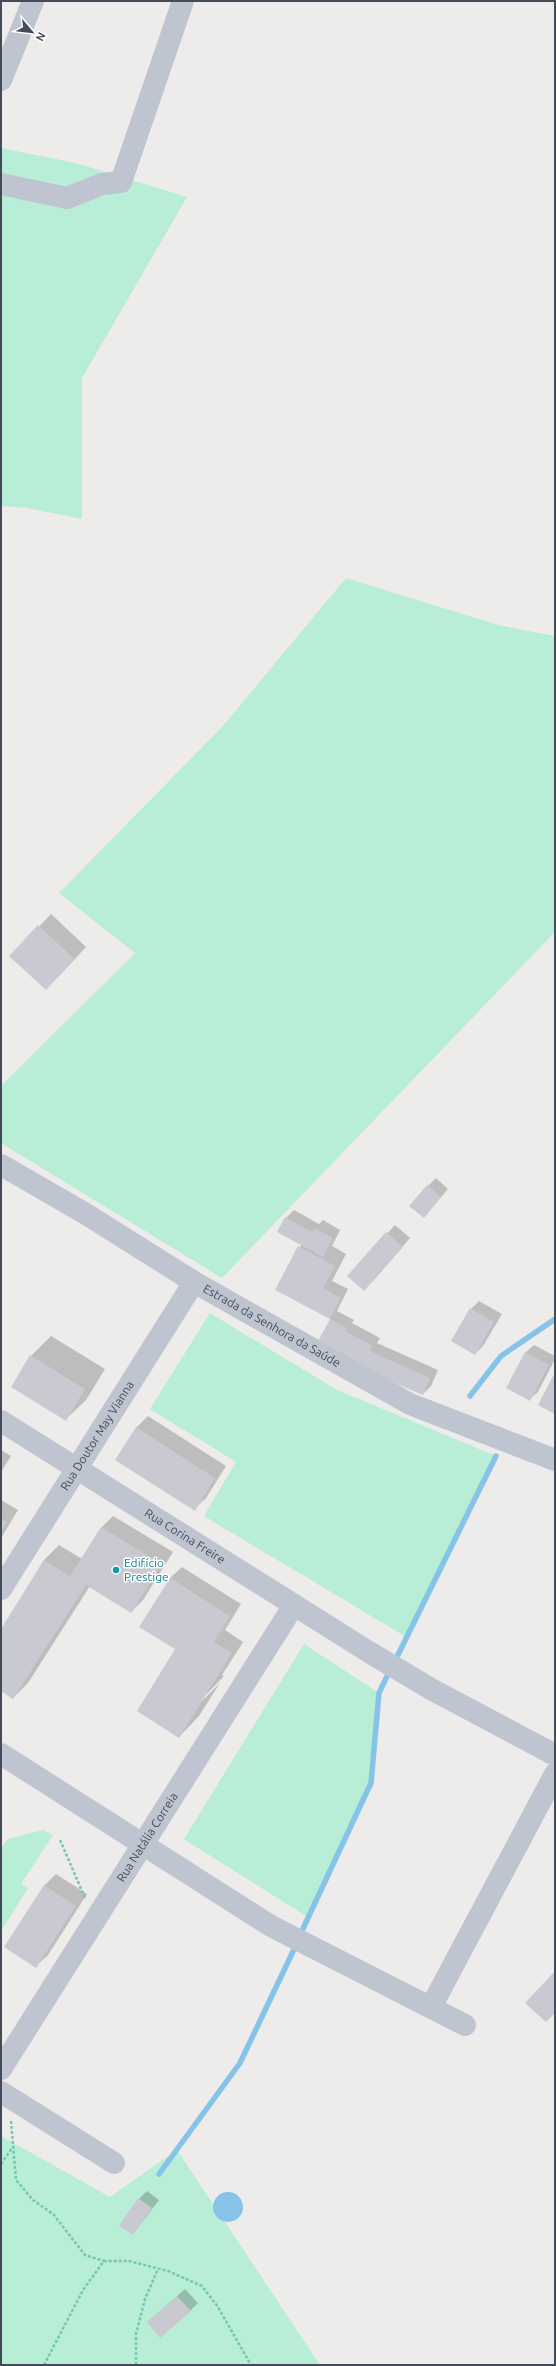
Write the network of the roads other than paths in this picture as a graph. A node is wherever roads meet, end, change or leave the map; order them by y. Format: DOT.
graph roads {
  1 [pos="33,1"];
  2 [pos="183,1"];
  3 [pos="1,80"];
  4 [pos="1,184"];
  5 [pos="1,1165"];
  6 [pos="194,1282"];
  7 [pos="1,1421"];
  8 [pos="555,1460"];
  9 [pos="77,1468"];
  10 [pos="1,1589"];
  11 [pos="294,1605"];
  12 [pos="1,1754"];
  13 [pos="555,1755"];
  14 [pos="555,1774"];
  15 [pos="142,1845"];
  16 [pos="431,2007"];
  17 [pos="466,2025"];
  18 [pos="1,2069"];
  19 [pos="6,2095"];
  20 [pos="114,2163"];
  1 -- 3 [label="street"];
  2 -- 4 [label="street"];
  5 -- 6 [label="street, Estrada da Senhora da Saúde"];
  6 -- 8 [label="street, Estrada da Senhora da Saúde"];
  6 -- 9 [label="street, Rua Doutor May Vianna"];
  7 -- 9 [label="street, Rua Corina Freire"];
  9 -- 10 [label="street, Rua Doutor May Vianna"];
  9 -- 11 [label="street, Rua Corina Freire"];
  11 -- 13 [label="street, Rua Corina Freire"];
  11 -- 15 [label="street, Rua Natália Correia"];
  12 -- 15 [label="street"];
  14 -- 16 [label="street"];
  15 -- 16 [label="street"];
  15 -- 18 [label="street, Rua Natália Correia"];
  16 -- 17 [label="street"];
  19 -- 20 [label="street"];
}
